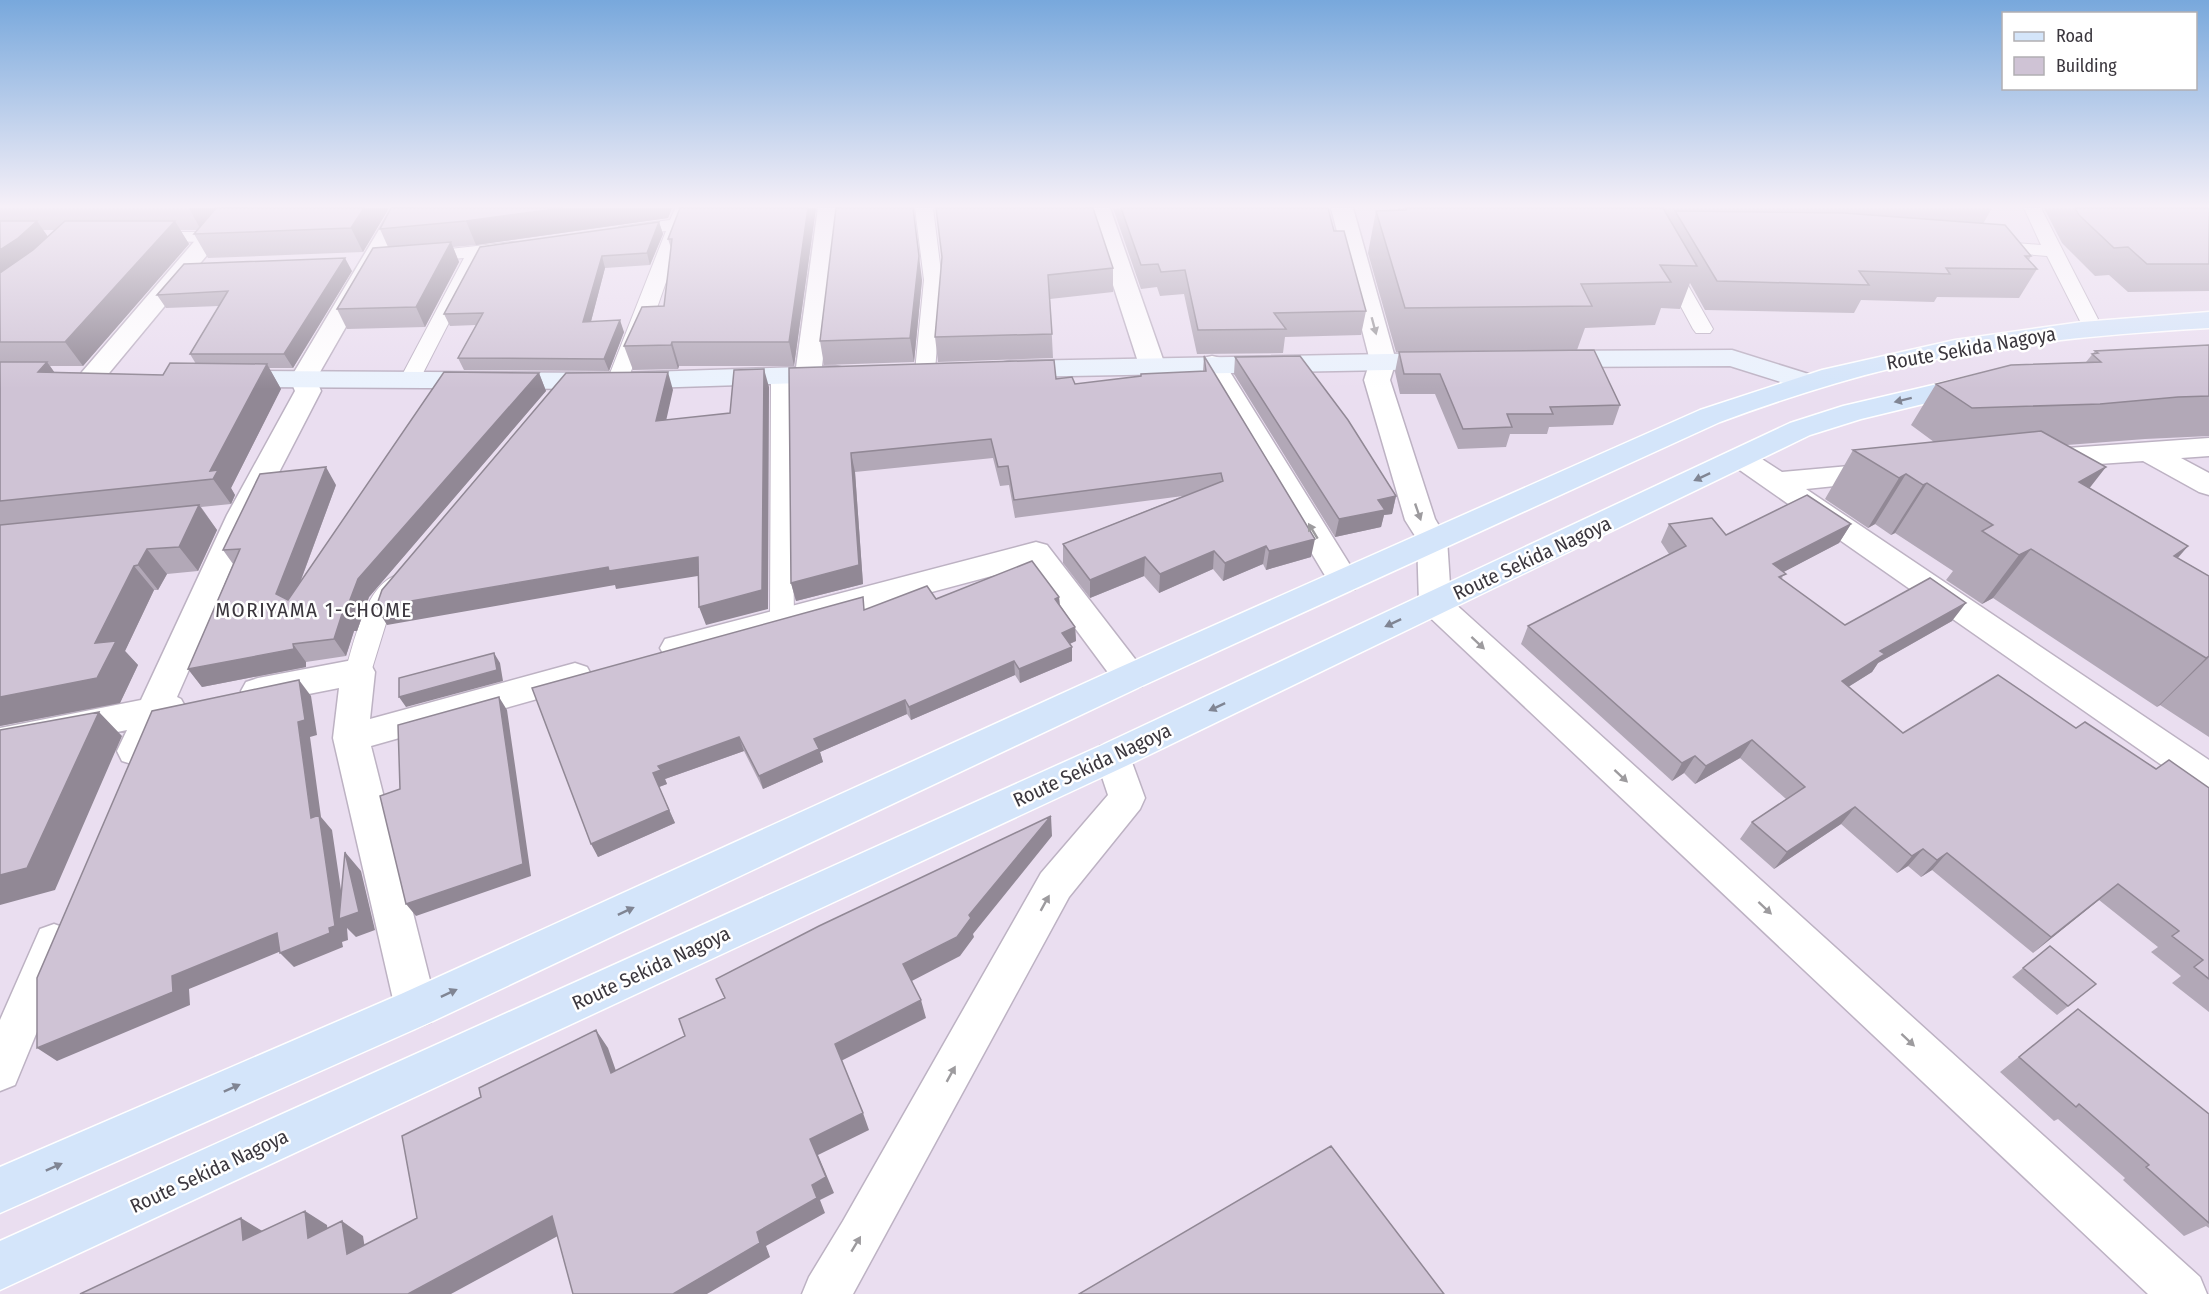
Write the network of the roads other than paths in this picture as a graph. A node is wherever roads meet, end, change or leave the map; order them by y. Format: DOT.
graph roads {
  1 [pos="185,268"];
  2 [pos="376,268"];
  3 [pos="467,268"];
  4 [pos="661,268"];
  5 [pos="821,268"];
  6 [pos="932,268"];
  7 [pos="1119,268"];
  8 [pos="1358,268"];
  9 [pos="1669,268"];
  10 [pos="2063,268"];
  11 [pos="2088,319"];
  12 [pos="2209,320"];
  13 [pos="1703,329"];
  14 [pos="2209,349"];
  15 [pos="2126,358"];
  16 [pos="1465,360"];
  17 [pos="1523,360"];
  18 [pos="1383,361"];
  19 [pos="1212,364"];
  20 [pos="1152,365"];
  21 [pos="984,370"];
  22 [pos="925,371"];
  23 [pos="854,374"];
  24 [pos="781,375"];
  25 [pos="808,375"];
  26 [pos="79,378"];
  27 [pos="126,378"];
  28 [pos="209,378"];
  29 [pos="2005,378"];
  30 [pos="303,379"];
  31 [pos="410,379"];
  32 [pos="569,380"];
  33 [pos="617,381"];
  34 [pos="1806,382"];
  35 [pos="547,405"];
  36 [pos="2209,447"];
  37 [pos="2145,450"];
  38 [pos="1741,458"];
  39 [pos="2014,461"];
  40 [pos="1908,470"];
  41 [pos="1777,482"];
  42 [pos="2209,485"];
  43 [pos="242,515"];
  44 [pos="207,519"];
  45 [pos="1432,539"];
  46 [pos="410,568"];
  47 [pos="1344,581"];
  48 [pos="1435,604"];
  49 [pos="782,619"];
  50 [pos="646,657"];
  51 [pos="601,669"];
  52 [pos="358,672"];
  53 [pos="1130,677"];
  54 [pos="232,696"];
  55 [pos="198,703"];
  56 [pos="153,711"];
  57 [pos="351,738"];
  58 [pos="0,741"];
  59 [pos="1113,756"];
  60 [pos="125,776"];
  61 [pos="2209,779"];
  62 [pos="65,918"];
  63 [pos="416,1008"];
  64 [pos="0,1070"];
  65 [pos="0,1190"];
  66 [pos="0,1266"];
  67 [pos="826,1294"];
  68 [pos="2183,1294"];
  1 -- 26 [label="street"];
  2 -- 30 [label="street"];
  3 -- 31 [label="lane"];
  4 -- 33 [label="lane"];
  5 -- 25 [label="street"];
  6 -- 22 [label="lane"];
  7 -- 20 [label="street"];
  8 -- 18 [label="street, one-way"];
  9 -- 13 [label="lane"];
  10 -- 11 [label="lane"];
  12 -- 34 [label="main road, Route Sekida Nagoya"];
  14 -- 15 [label="main road"];
  16 -- 18 [label="street"];
  17 -- 34 [label="street"];
  18 -- 19 [label="street"];
  18 -- 45 [label="street, one-way"];
  19 -- 20 [label="street"];
  47 -- 19 [label="street, one-way"];
  20 -- 21 [label="street"];
  23 -- 25 [label="street"];
  24 -- 25 [label="street"];
  24 -- 33 [label="street"];
  24 -- 49 [label="lane"];
  26 -- 27 [label="street"];
  28 -- 30 [label="street"];
  29 -- 38 [label="main road, Route Sekida Nagoya, one-way"];
  30 -- 31 [label="street"];
  30 -- 43 [label="street"];
  31 -- 32 [label="street"];
  32 -- 33 [label="street"];
  32 -- 35 [label="lane"];
  34 -- 45 [label="main road, Route Sekida Nagoya"];
  36 -- 37 [label="street"];
  37 -- 39 [label="street"];
  37 -- 42 [label="street"];
  38 -- 41 [label="street"];
  38 -- 48 [label="main road, Route Sekida Nagoya, one-way"];
  40 -- 41 [label="street"];
  41 -- 61 [label="street"];
  43 -- 44 [label="street"];
  43 -- 56 [label="street"];
  45 -- 47 [label="main road, Route Sekida Nagoya"];
  45 -- 48 [label="street"];
  46 -- 52 [label="lane"];
  47 -- 53 [label="main road, Route Sekida Nagoya"];
  48 -- 59 [label="main road, Route Sekida Nagoya, one-way"];
  48 -- 68 [label="street, one-way"];
  49 -- 50 [label="street"];
  49 -- 53 [label="street"];
  51 -- 57 [label="street"];
  52 -- 54 [label="street"];
  52 -- 57 [label="street"];
  63 -- 53 [label="main road, Route Sekida Nagoya, one-way"];
  55 -- 56 [label="street"];
  56 -- 58 [label="street"];
  56 -- 60 [label="street"];
  57 -- 63 [label="street"];
  59 -- 66 [label="main road, Route Sekida Nagoya"];
  67 -- 59 [label="street, one-way"];
  62 -- 64 [label="street"];
  65 -- 63 [label="main road, Route Sekida Nagoya, one-way"];
}
